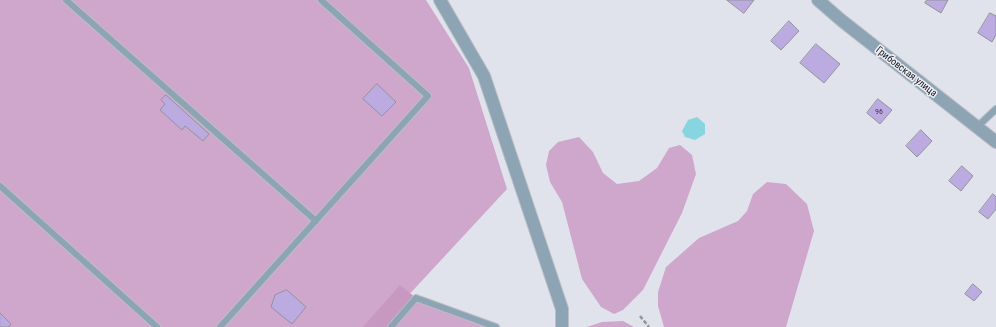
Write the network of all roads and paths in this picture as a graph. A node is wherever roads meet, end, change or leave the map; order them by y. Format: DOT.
graph roads {
  1 [pos="66,0"];
  2 [pos="321,0"];
  3 [pos="440,0"];
  4 [pos="818,0"];
  5 [pos="996,109"];
  6 [pos="977,127"];
  7 [pos="996,142"];
  8 [pos="0,186"];
  9 [pos="316,221"];
  10 [pos="640,316"];
  11 [pos="157,327"];
  12 [pos="220,327"];
  13 [pos="391,327"];
  14 [pos="496,327"];
  15 [pos="562,327"];
  16 [pos="649,327"];
  1 -- 9 [label="lane"];
  2 -- 9 [label="lane"];
  3 -- 15 [label="street"];
  4 -- 6 [label="street, Грибовская улица"];
  5 -- 6 [label="lane"];
  6 -- 7 [label="street, Грибовская улица"];
  8 -- 11 [label="lane"];
  9 -- 12 [label="lane"];
  10 -- 16 [label="path"];
  13 -- 14 [label="lane"];
}
